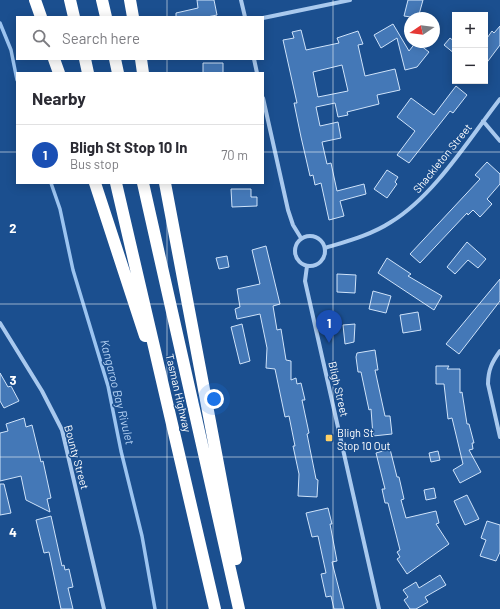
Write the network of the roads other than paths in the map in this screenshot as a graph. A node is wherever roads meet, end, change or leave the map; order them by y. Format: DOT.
graph roads {
  1 [pos="35,0"];
  2 [pos="70,0"];
  3 [pos="102,0"];
  4 [pos="130,0"];
  5 [pos="241,0"];
  6 [pos="350,0"];
  7 [pos="41,16"];
  8 [pos="74,16"];
  9 [pos="106,16"];
  10 [pos="133,16"];
  11 [pos="245,16"];
  12 [pos="264,18"];
  13 [pos="54,60"];
  14 [pos="84,60"];
  15 [pos="115,60"];
  16 [pos="141,60"];
  17 [pos="254,60"];
  18 [pos="59,72"];
  19 [pos="88,72"];
  20 [pos="118,72"];
  21 [pos="144,72"];
  22 [pos="257,72"];
  23 [pos="500,99"];
  24 [pos="264,102"];
  25 [pos="483,121"];
  26 [pos="500,141"];
  27 [pos="95,184"];
  28 [pos="116,184"];
  29 [pos="143,184"];
  30 [pos="164,184"];
  31 [pos="301,238"];
  32 [pos="325,248"];
  33 [pos="307,266"];
  34 [pos="0,323"];
  35 [pos="500,351"];
  36 [pos="175,434"];
  37 [pos="500,437"];
  38 [pos="104,609"];
  39 [pos="215,609"];
  40 [pos="239,609"];
  41 [pos="245,609"];
  42 [pos="379,609"];
  1 -- 7 [label="highway"];
  2 -- 8 [label="highway"];
  3 -- 9 [label="highway"];
  4 -- 10 [label="highway"];
  5 -- 11 [label="street"];
  6 -- 12 [label="street"];
  13 -- 18 [label="highway"];
  14 -- 19 [label="highway"];
  15 -- 20 [label="highway"];
  16 -- 21 [label="highway"];
  17 -- 22 [label="street"];
  23 -- 25 [label="street, Shackleton Street"];
  24 -- 31 [label="street"];
  25 -- 26 [label="street"];
  25 -- 32 [label="street, Shackleton Street"];
  27 -- 36 [label="highway"];
  28 -- 36 [label="highway, Tasman Highway"];
  29 -- 40 [label="highway, Tasman Highway"];
  30 -- 41 [label="highway"];
  31 -- 32 [label="street"];
  31 -- 33 [label="street"];
  32 -- 33 [label="street"];
  33 -- 42 [label="street, Bligh Street"];
  34 -- 38 [label="street, Bounty Street"];
  35 -- 37 [label="street"];
  36 -- 39 [label="highway, Tasman Highway"];
}
